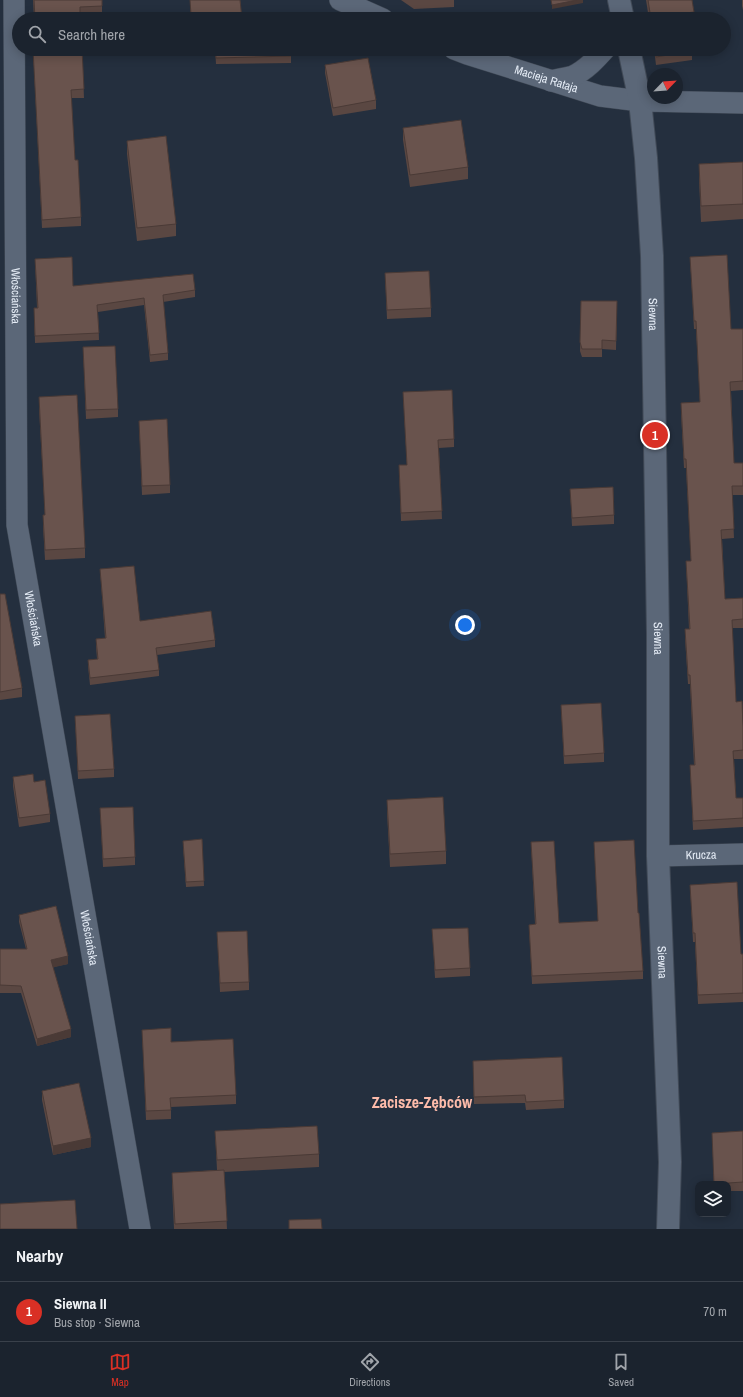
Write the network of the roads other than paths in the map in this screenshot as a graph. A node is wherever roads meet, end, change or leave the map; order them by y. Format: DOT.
graph roads {
  1 [pos="14,0"];
  2 [pos="340,0"];
  3 [pos="14,12"];
  4 [pos="367,12"];
  5 [pos="14,56"];
  6 [pos="473,56"];
  7 [pos="599,56"];
  8 [pos="630,56"];
  9 [pos="551,81"];
  10 [pos="640,101"];
  11 [pos="743,103"];
  12 [pos="743,854"];
  13 [pos="658,856"];
  14 [pos="140,1229"];
  15 [pos="668,1229"];
  1 -- 3 [label="street, Włościańska"];
  2 -- 4 [label="street"];
  5 -- 14 [label="street, Włościańska"];
  6 -- 9 [label="street, Macieja Rataja"];
  7 -- 9 [label="street"];
  8 -- 10 [label="street, Siewna"];
  9 -- 10 [label="street, Macieja Rataja"];
  10 -- 11 [label="street, Macieja Rataja"];
  10 -- 13 [label="street, Siewna"];
  12 -- 13 [label="street, Krucza"];
  13 -- 15 [label="street, Siewna"];
}
